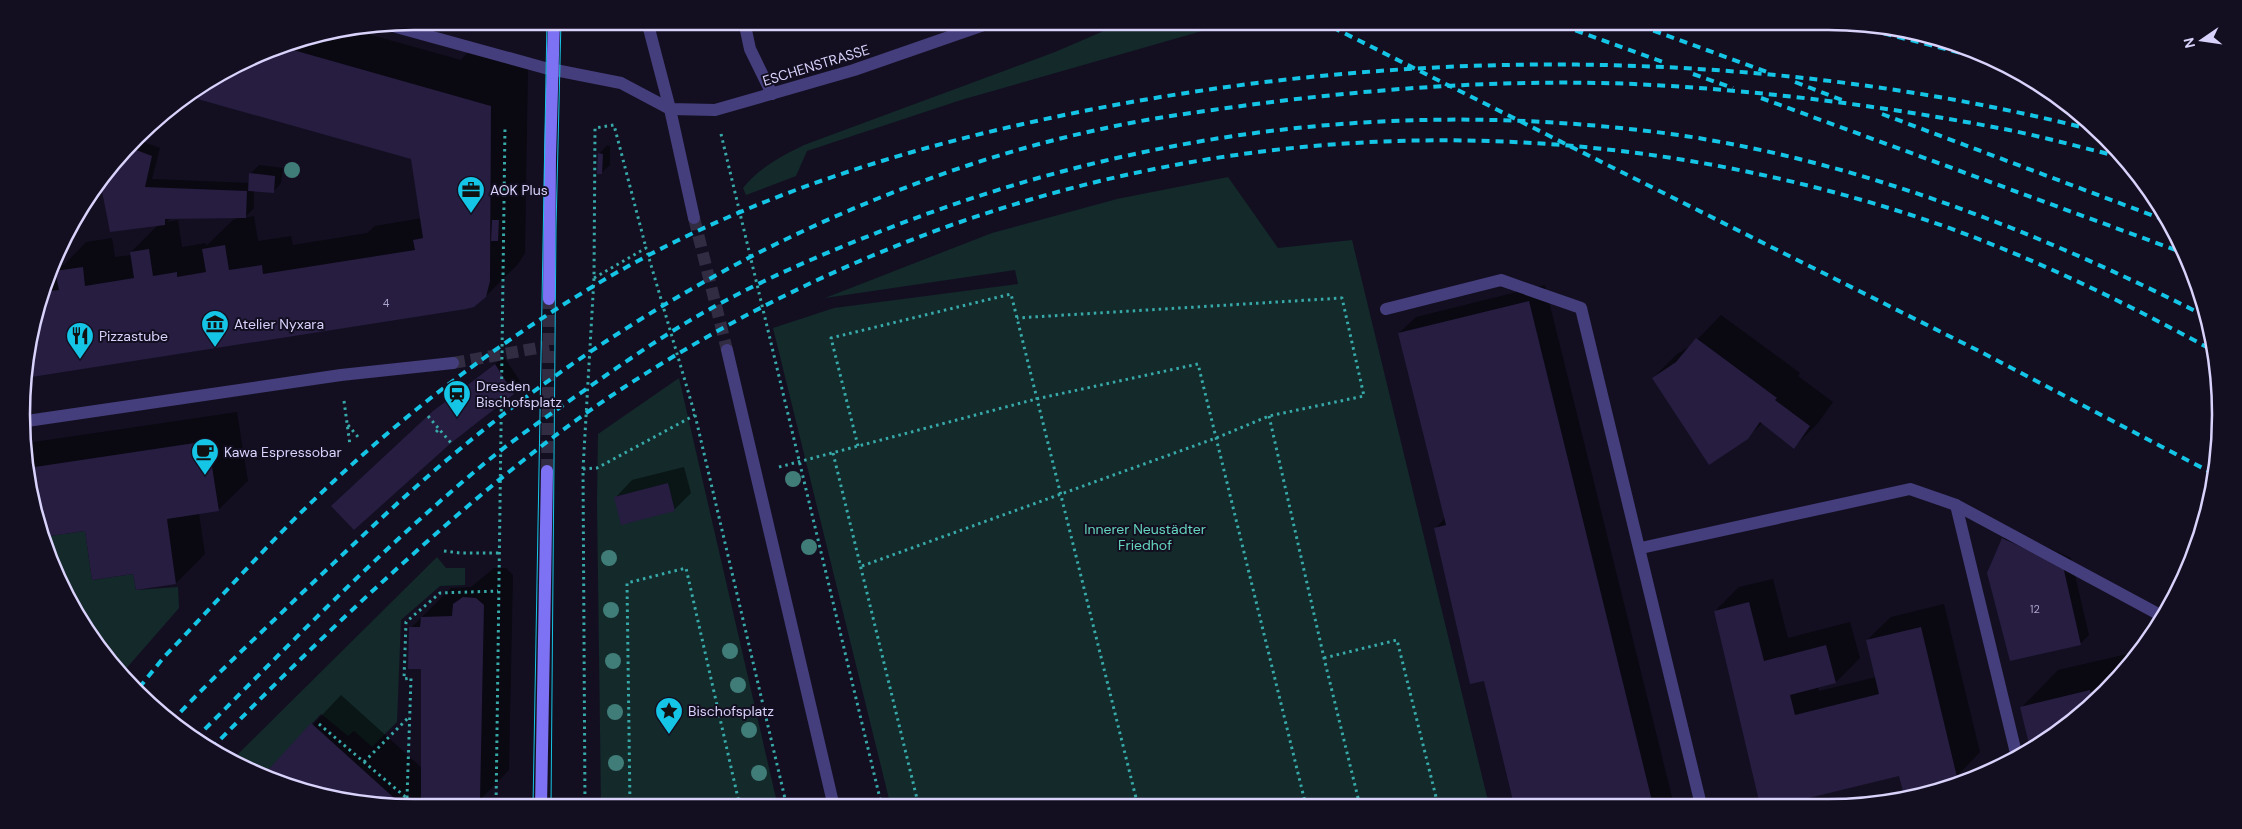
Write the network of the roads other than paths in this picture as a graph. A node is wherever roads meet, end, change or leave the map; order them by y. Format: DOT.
graph roads {
  1 [pos="408,30"];
  2 [pos="554,30"];
  3 [pos="648,30"];
  4 [pos="746,30"];
  5 [pos="970,30"];
  6 [pos="553,69"];
  7 [pos="772,94"];
  8 [pos="670,109"];
  9 [pos="694,218"];
  10 [pos="549,299"];
  11 [pos="1386,309"];
  12 [pos="727,350"];
  13 [pos="454,363"];
  14 [pos="30,420"];
  15 [pos="547,471"];
  16 [pos="1956,505"];
  17 [pos="1640,548"];
  18 [pos="2156,613"];
  19 [pos="2015,750"];
  20 [pos="542,799"];
  21 [pos="832,799"];
  22 [pos="1700,799"];
  1 -- 6 [label="street"];
  2 -- 6 [label="main road"];
  3 -- 8 [label="street"];
  4 -- 7 [label="street"];
  5 -- 7 [label="street, ESCHENSTRASSE"];
  6 -- 8 [label="street"];
  6 -- 10 [label="main road"];
  7 -- 8 [label="street, ESCHENSTRASSE"];
  8 -- 9 [label="street"];
  11 -- 17 [label="street"];
  12 -- 21 [label="street"];
  13 -- 14 [label="street"];
  15 -- 20 [label="main road"];
  16 -- 17 [label="street"];
  16 -- 18 [label="street"];
  16 -- 19 [label="street"];
  17 -- 22 [label="street"];
}
